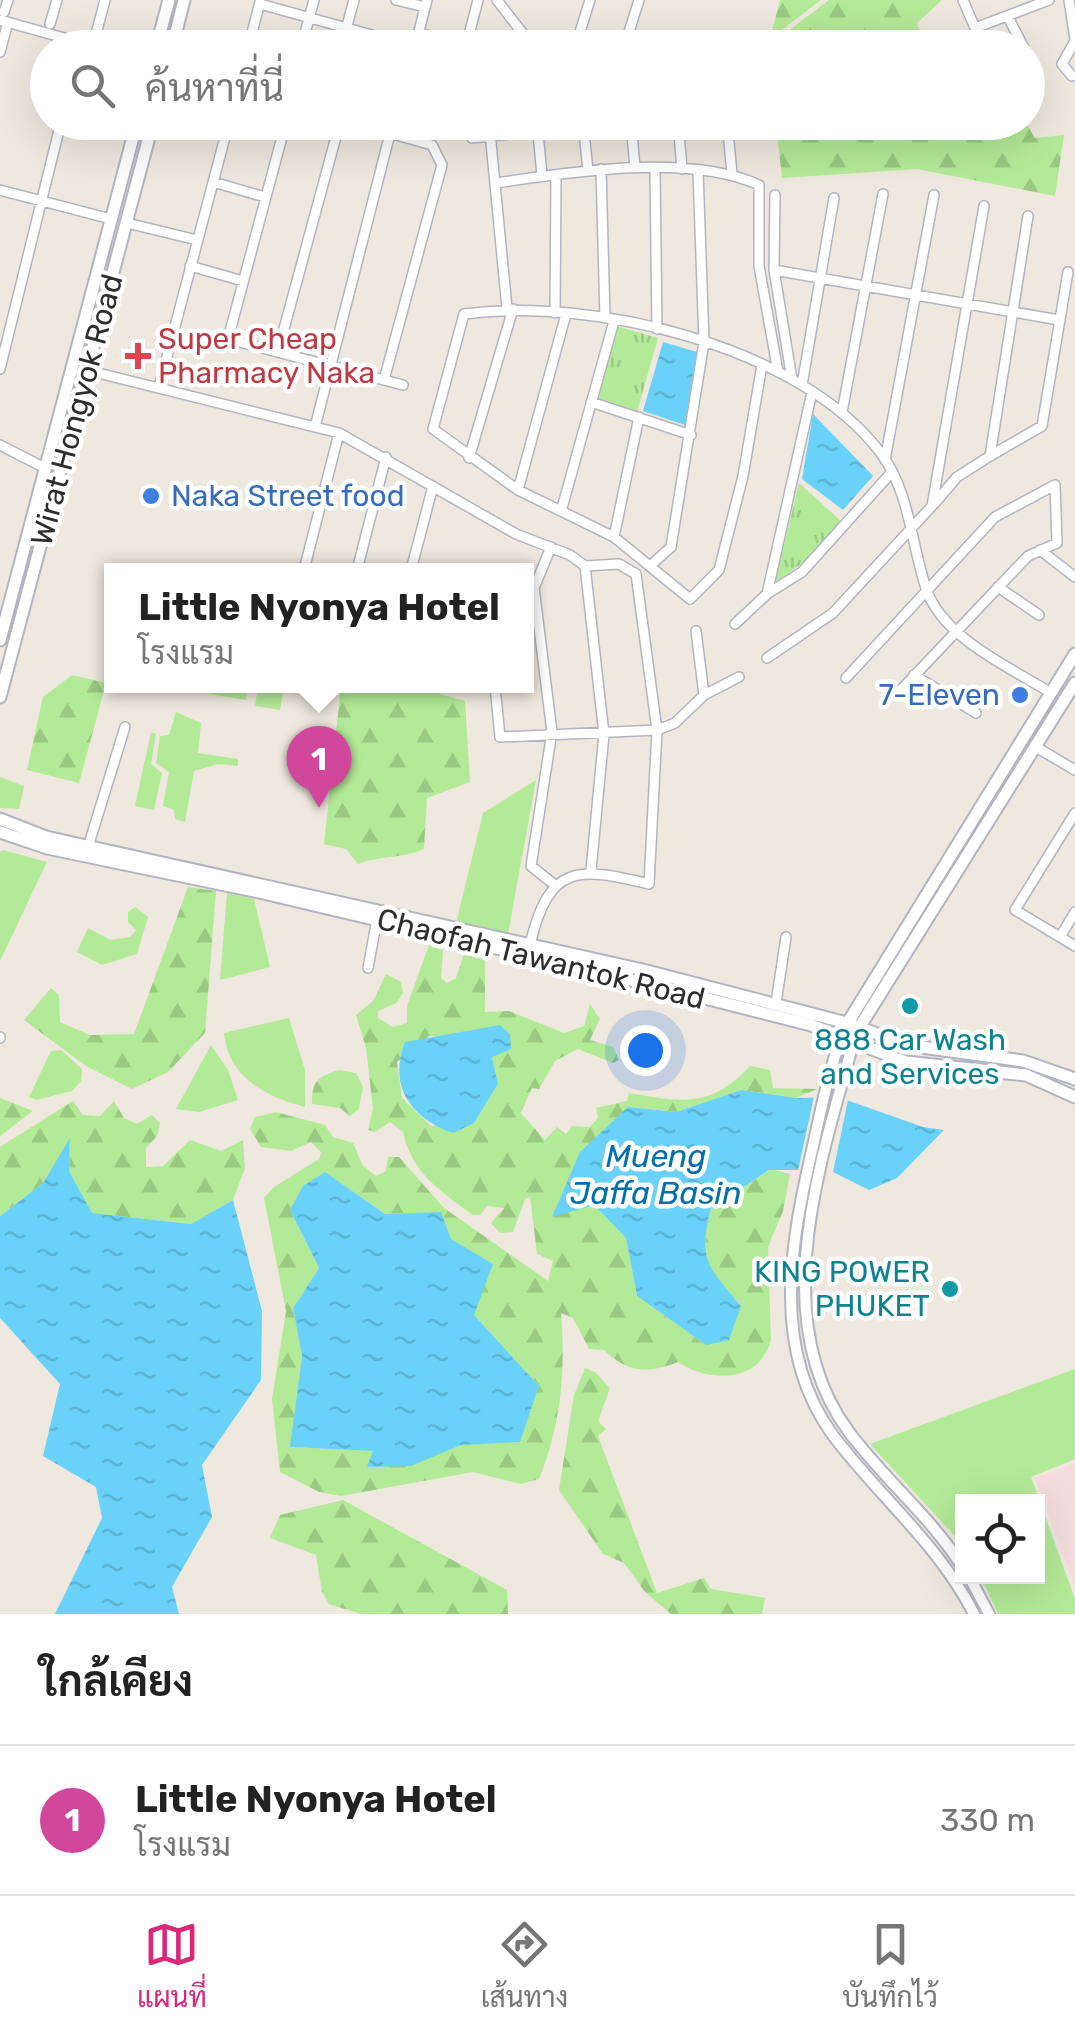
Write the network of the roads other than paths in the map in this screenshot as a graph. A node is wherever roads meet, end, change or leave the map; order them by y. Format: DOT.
graph roads {
  1 [pos="8,0"];
  2 [pos="56,0"];
  3 [pos="104,0"];
  4 [pos="169,0"];
  5 [pos="184,0"];
  6 [pos="314,0"];
  7 [pos="354,0"];
  8 [pos="396,0"];
  9 [pos="478,0"];
  10 [pos="497,0"];
  11 [pos="590,0"];
  12 [pos="639,0"];
  13 [pos="963,0"];
  14 [pos="1049,0"];
  15 [pos="1069,0"];
  16 [pos="260,2"];
  17 [pos="426,4"];
  18 [pos="1008,17"];
  19 [pos="4,18"];
  20 [pos="309,18"];
  21 [pos="50,24"];
  22 [pos="346,28"];
  23 [pos="39,30"];
  24 [pos="99,30"];
  25 [pos="161,30"];
  26 [pos="176,30"];
  27 [pos="253,30"];
  28 [pos="305,30"];
  29 [pos="353,30"];
  30 [pos="419,30"];
  31 [pos="470,30"];
  32 [pos="520,30"];
  33 [pos="581,30"];
  34 [pos="630,30"];
  35 [pos="1015,30"];
  36 [pos="1075,40"];
  37 [pos="0,52"];
  38 [pos="1072,76"];
  39 [pos="57,140"];
  40 [pos="131,140"];
  41 [pos="148,140"];
  42 [pos="223,140"];
  43 [pos="281,140"];
  44 [pos="335,140"];
  45 [pos="389,140"];
  46 [pos="419,140"];
  47 [pos="492,140"];
  48 [pos="539,140"];
  49 [pos="585,140"];
  50 [pos="633,140"];
  51 [pos="680,140"];
  52 [pos="729,140"];
  53 [pos="635,168"];
  54 [pos="601,169"];
  55 [pos="682,169"];
  56 [pos="588,170"];
  57 [pos="655,171"];
  58 [pos="698,171"];
  59 [pos="732,174"];
  60 [pos="542,176"];
  61 [pos="556,176"];
  62 [pos="212,182"];
  63 [pos="496,183"];
  64 [pos="0,190"];
  65 [pos="774,194"];
  66 [pos="882,194"];
  67 [pos="934,195"];
  68 [pos="265,197"];
  69 [pos="834,198"];
  70 [pos="40,201"];
  71 [pos="984,206"];
  72 [pos="1028,216"];
  73 [pos="111,219"];
  74 [pos="127,223"];
  75 [pos="197,240"];
  76 [pos="190,266"];
  77 [pos="774,270"];
  78 [pos="1068,272"];
  79 [pos="819,278"];
  80 [pos="243,281"];
  81 [pos="866,288"];
  82 [pos="917,297"];
  83 [pos="89,299"];
  84 [pos="104,303"];
  85 [pos="965,304"];
  86 [pos="510,308"];
  87 [pos="0,312"];
  88 [pos="1014,313"];
  89 [pos="560,314"];
  90 [pos="13,316"];
  91 [pos="610,319"];
  92 [pos="1059,320"];
  93 [pos="658,329"];
  94 [pos="704,342"];
  95 [pos="278,351"];
  96 [pos="762,365"];
  97 [pos="332,366"];
  98 [pos="0,369"];
  99 [pos="86,370"];
  100 [pos="778,372"];
  101 [pos="384,380"];
  102 [pos="797,382"];
  103 [pos="404,385"];
  104 [pos="158,387"];
  105 [pos="812,392"];
  106 [pos="591,402"];
  107 [pos="842,412"];
  108 [pos="639,417"];
  109 [pos="315,428"];
  110 [pos="338,433"];
  111 [pos="691,436"];
  112 [pos="0,445"];
  113 [pos="990,456"];
  114 [pos="386,457"];
  115 [pos="469,458"];
  116 [pos="885,460"];
  117 [pos="45,468"];
  118 [pos="891,473"];
  119 [pos="433,486"];
  120 [pos="518,490"];
  121 [pos="932,506"];
  122 [pos="562,508"];
  123 [pos="912,526"];
  124 [pos="614,537"];
  125 [pos="551,547"];
  126 [pos="1040,550"];
  127 [pos="306,563"];
  128 [pos="359,563"];
  129 [pos="412,563"];
  130 [pos="651,565"];
  131 [pos="586,566"];
  132 [pos="17,575"];
  133 [pos="1075,577"];
  134 [pos="32,579"];
  135 [pos="534,581"];
  136 [pos="998,587"];
  137 [pos="926,591"];
  138 [pos="767,594"];
  139 [pos="1038,614"];
  140 [pos="534,615"];
  141 [pos="735,624"];
  142 [pos="696,631"];
  143 [pos="955,631"];
  144 [pos="0,640"];
  145 [pos="1075,654"];
  146 [pos="767,658"];
  147 [pos="914,675"];
  148 [pos="738,677"];
  149 [pos="846,678"];
  150 [pos="1075,682"];
  151 [pos="496,693"];
  152 [pos="1051,693"];
  153 [pos="897,694"];
  154 [pos="704,695"];
  155 [pos="0,697"];
  156 [pos="976,713"];
  157 [pos="125,727"];
  158 [pos="657,730"];
  159 [pos="552,732"];
  160 [pos="604,734"];
  161 [pos="1036,747"];
  162 [pos="1075,770"];
  163 [pos="1075,813"];
  164 [pos="0,818"];
  165 [pos="0,832"];
  166 [pos="88,846"];
  167 [pos="591,870"];
  168 [pos="556,886"];
  169 [pos="1075,912"];
  170 [pos="378,919"];
  171 [pos="786,937"];
  172 [pos="1060,937"];
  173 [pos="530,944"];
  174 [pos="1075,946"];
  175 [pos="368,968"];
  176 [pos="776,1003"];
  177 [pos="850,1031"];
  178 [pos="1075,1080"];
  179 [pos="1075,1097"];
  180 [pos="912,1502"];
  181 [pos="902,1512"];
  182 [pos="955,1557"];
  183 [pos="973,1584"];
  184 [pos="974,1614"];
  185 [pos="989,1614"];
  1 -- 19 [label="street"];
  2 -- 21 [label="street"];
  3 -- 24 [label="street"];
  4 -- 25 [label="main road"];
  5 -- 26 [label="main road"];
  6 -- 20 [label="street"];
  7 -- 22 [label="street"];
  8 -- 17 [label="street"];
  9 -- 31 [label="street"];
  10 -- 32 [label="street"];
  11 -- 33 [label="street"];
  12 -- 34 [label="street"];
  13 -- 18 [label="street"];
  14 -- 18 [label="street"];
  15 -- 36 [label="street"];
  16 -- 20 [label="street"];
  16 -- 27 [label="street"];
  17 -- 30 [label="street"];
  18 -- 35 [label="street"];
  19 -- 23 [label="street"];
  19 -- 37 [label="street"];
  20 -- 22 [label="street"];
  20 -- 28 [label="street"];
  22 -- 29 [label="street"];
  36 -- 38 [label="street"];
  39 -- 70 [label="street"];
  40 -- 73 [label="main road, Wirat Hongyok Road"];
  41 -- 74 [label="main road, Wirat Hongyok Road"];
  42 -- 62 [label="street"];
  43 -- 68 [label="street"];
  44 -- 95 [label="street"];
  45 -- 97 [label="street"];
  46 -- 101 [label="street"];
  47 -- 63 [label="street"];
  48 -- 60 [label="street"];
  49 -- 56 [label="street"];
  50 -- 53 [label="street"];
  51 -- 55 [label="street"];
  52 -- 59 [label="street"];
  53 -- 54 [label="street"];
  53 -- 57 [label="street"];
  54 -- 56 [label="street"];
  54 -- 91 [label="street"];
  55 -- 57 [label="street"];
  55 -- 58 [label="street"];
  56 -- 61 [label="street"];
  57 -- 93 [label="street"];
  58 -- 59 [label="street"];
  58 -- 94 [label="street"];
  59 -- 100 [label="street"];
  60 -- 61 [label="street"];
  60 -- 63 [label="street"];
  61 -- 89 [label="street"];
  62 -- 68 [label="street"];
  62 -- 75 [label="street"];
  63 -- 86 [label="street"];
  64 -- 70 [label="street"];
  65 -- 77 [label="street"];
  66 -- 81 [label="street"];
  67 -- 82 [label="street"];
  68 -- 80 [label="street"];
  69 -- 79 [label="street"];
  70 -- 73 [label="street"];
  70 -- 90 [label="street"];
  71 -- 85 [label="street"];
  72 -- 88 [label="street"];
  73 -- 83 [label="main road, Wirat Hongyok Road"];
  74 -- 75 [label="street"];
  74 -- 84 [label="main road, Wirat Hongyok Road"];
  75 -- 76 [label="street"];
  76 -- 80 [label="street"];
  76 -- 104 [label="street"];
  77 -- 79 [label="street"];
  77 -- 102 [label="street"];
  78 -- 92 [label="street"];
  79 -- 81 [label="street"];
  79 -- 102 [label="street"];
  80 -- 95 [label="street"];
  81 -- 82 [label="street"];
  81 -- 107 [label="street"];
  82 -- 85 [label="street"];
  82 -- 116 [label="street"];
  83 -- 84 [label="main road"];
  83 -- 117 [label="main road, Wirat Hongyok Road"];
  84 -- 99 [label="main road, Wirat Hongyok Road"];
  85 -- 88 [label="street"];
  85 -- 121 [label="street"];
  86 -- 89 [label="street"];
  86 -- 115 [label="street"];
  86 -- 115 [label="street"];
  87 -- 90 [label="street"];
  88 -- 92 [label="street"];
  88 -- 113 [label="street"];
  89 -- 91 [label="street"];
  89 -- 120 [label="street"];
  90 -- 98 [label="street"];
  91 -- 93 [label="street"];
  91 -- 106 [label="street"];
  92 -- 113 [label="street"];
  93 -- 94 [label="street"];
  94 -- 96 [label="street"];
  94 -- 111 [label="street"];
  95 -- 97 [label="street"];
  96 -- 100 [label="street"];
  96 -- 130 [label="street"];
  97 -- 101 [label="street"];
  97 -- 109 [label="street"];
  99 -- 104 [label="street"];
  99 -- 134 [label="main road, Wirat Hongyok Road"];
  100 -- 102 [label="street"];
  101 -- 103 [label="street"];
  102 -- 105 [label="street"];
  104 -- 109 [label="street"];
  105 -- 107 [label="street"];
  105 -- 138 [label="street"];
  106 -- 108 [label="street"];
  106 -- 122 [label="street"];
  107 -- 116 [label="street"];
  108 -- 111 [label="street"];
  108 -- 124 [label="street"];
  109 -- 110 [label="street"];
  110 -- 114 [label="street"];
  110 -- 127 [label="street"];
  111 -- 130 [label="street"];
  112 -- 117 [label="street"];
  113 -- 121 [label="street"];
  114 -- 119 [label="street"];
  114 -- 128 [label="street"];
  115 -- 120 [label="street"];
  116 -- 118 [label="street"];
  117 -- 132 [label="main road, Wirat Hongyok Road"];
  118 -- 123 [label="street"];
  118 -- 138 [label="street"];
  119 -- 125 [label="street"];
  119 -- 129 [label="street"];
  120 -- 122 [label="street"];
  121 -- 123 [label="street"];
  122 -- 124 [label="street"];
  123 -- 137 [label="street"];
  123 -- 146 [label="street"];
  124 -- 130 [label="street"];
  125 -- 131 [label="street"];
  125 -- 135 [label="street"];
  126 -- 133 [label="street"];
  126 -- 136 [label="street"];
  126 -- 137 [label="street"];
  131 -- 158 [label="street"];
  131 -- 160 [label="street"];
  132 -- 134 [label="main road"];
  132 -- 144 [label="main road, Wirat Hongyok Road"];
  134 -- 155 [label="main road, Wirat Hongyok Road"];
  136 -- 139 [label="street"];
  136 -- 143 [label="street"];
  137 -- 143 [label="street"];
  137 -- 149 [label="street"];
  138 -- 141 [label="street"];
  140 -- 159 [label="street"];
  142 -- 154 [label="street"];
  143 -- 147 [label="street"];
  143 -- 152 [label="street"];
  145 -- 152 [label="main road"];
  147 -- 153 [label="street"];
  147 -- 156 [label="street"];
  148 -- 154 [label="street"];
  150 -- 161 [label="main road"];
  151 -- 159 [label="street"];
  152 -- 177 [label="main road"];
  154 -- 158 [label="street"];
  157 -- 166 [label="street"];
  158 -- 160 [label="street"];
  158 -- 167 [label="street"];
  159 -- 160 [label="street"];
  159 -- 168 [label="street"];
  160 -- 167 [label="street"];
  161 -- 162 [label="street"];
  161 -- 177 [label="main road"];
  163 -- 172 [label="street"];
  164 -- 166 [label="main road, Chaofah Tawantok Road"];
  165 -- 170 [label="main road, Chaofah Tawantok Road"];
  166 -- 173 [label="main road, Chaofah Tawantok Road"];
  167 -- 168 [label="street"];
  168 -- 173 [label="street"];
  169 -- 172 [label="street"];
  170 -- 175 [label="street"];
  170 -- 177 [label="main road, Chaofah Tawantok Road"];
  171 -- 176 [label="street"];
  172 -- 174 [label="street"];
  173 -- 176 [label="main road, Chaofah Tawantok Road"];
  176 -- 177 [label="main road, Chaofah Tawantok Road"];
  177 -- 178 [label="main road, Chaofah Tawantok Road"];
  177 -- 179 [label="main road, Chaofah Tawantok Road"];
  177 -- 180 [label="street"];
  177 -- 181 [label="street"];
  180 -- 181 [label="street"];
  180 -- 182 [label="street"];
  181 -- 184 [label="street"];
  183 -- 185 [label="street"];
}
